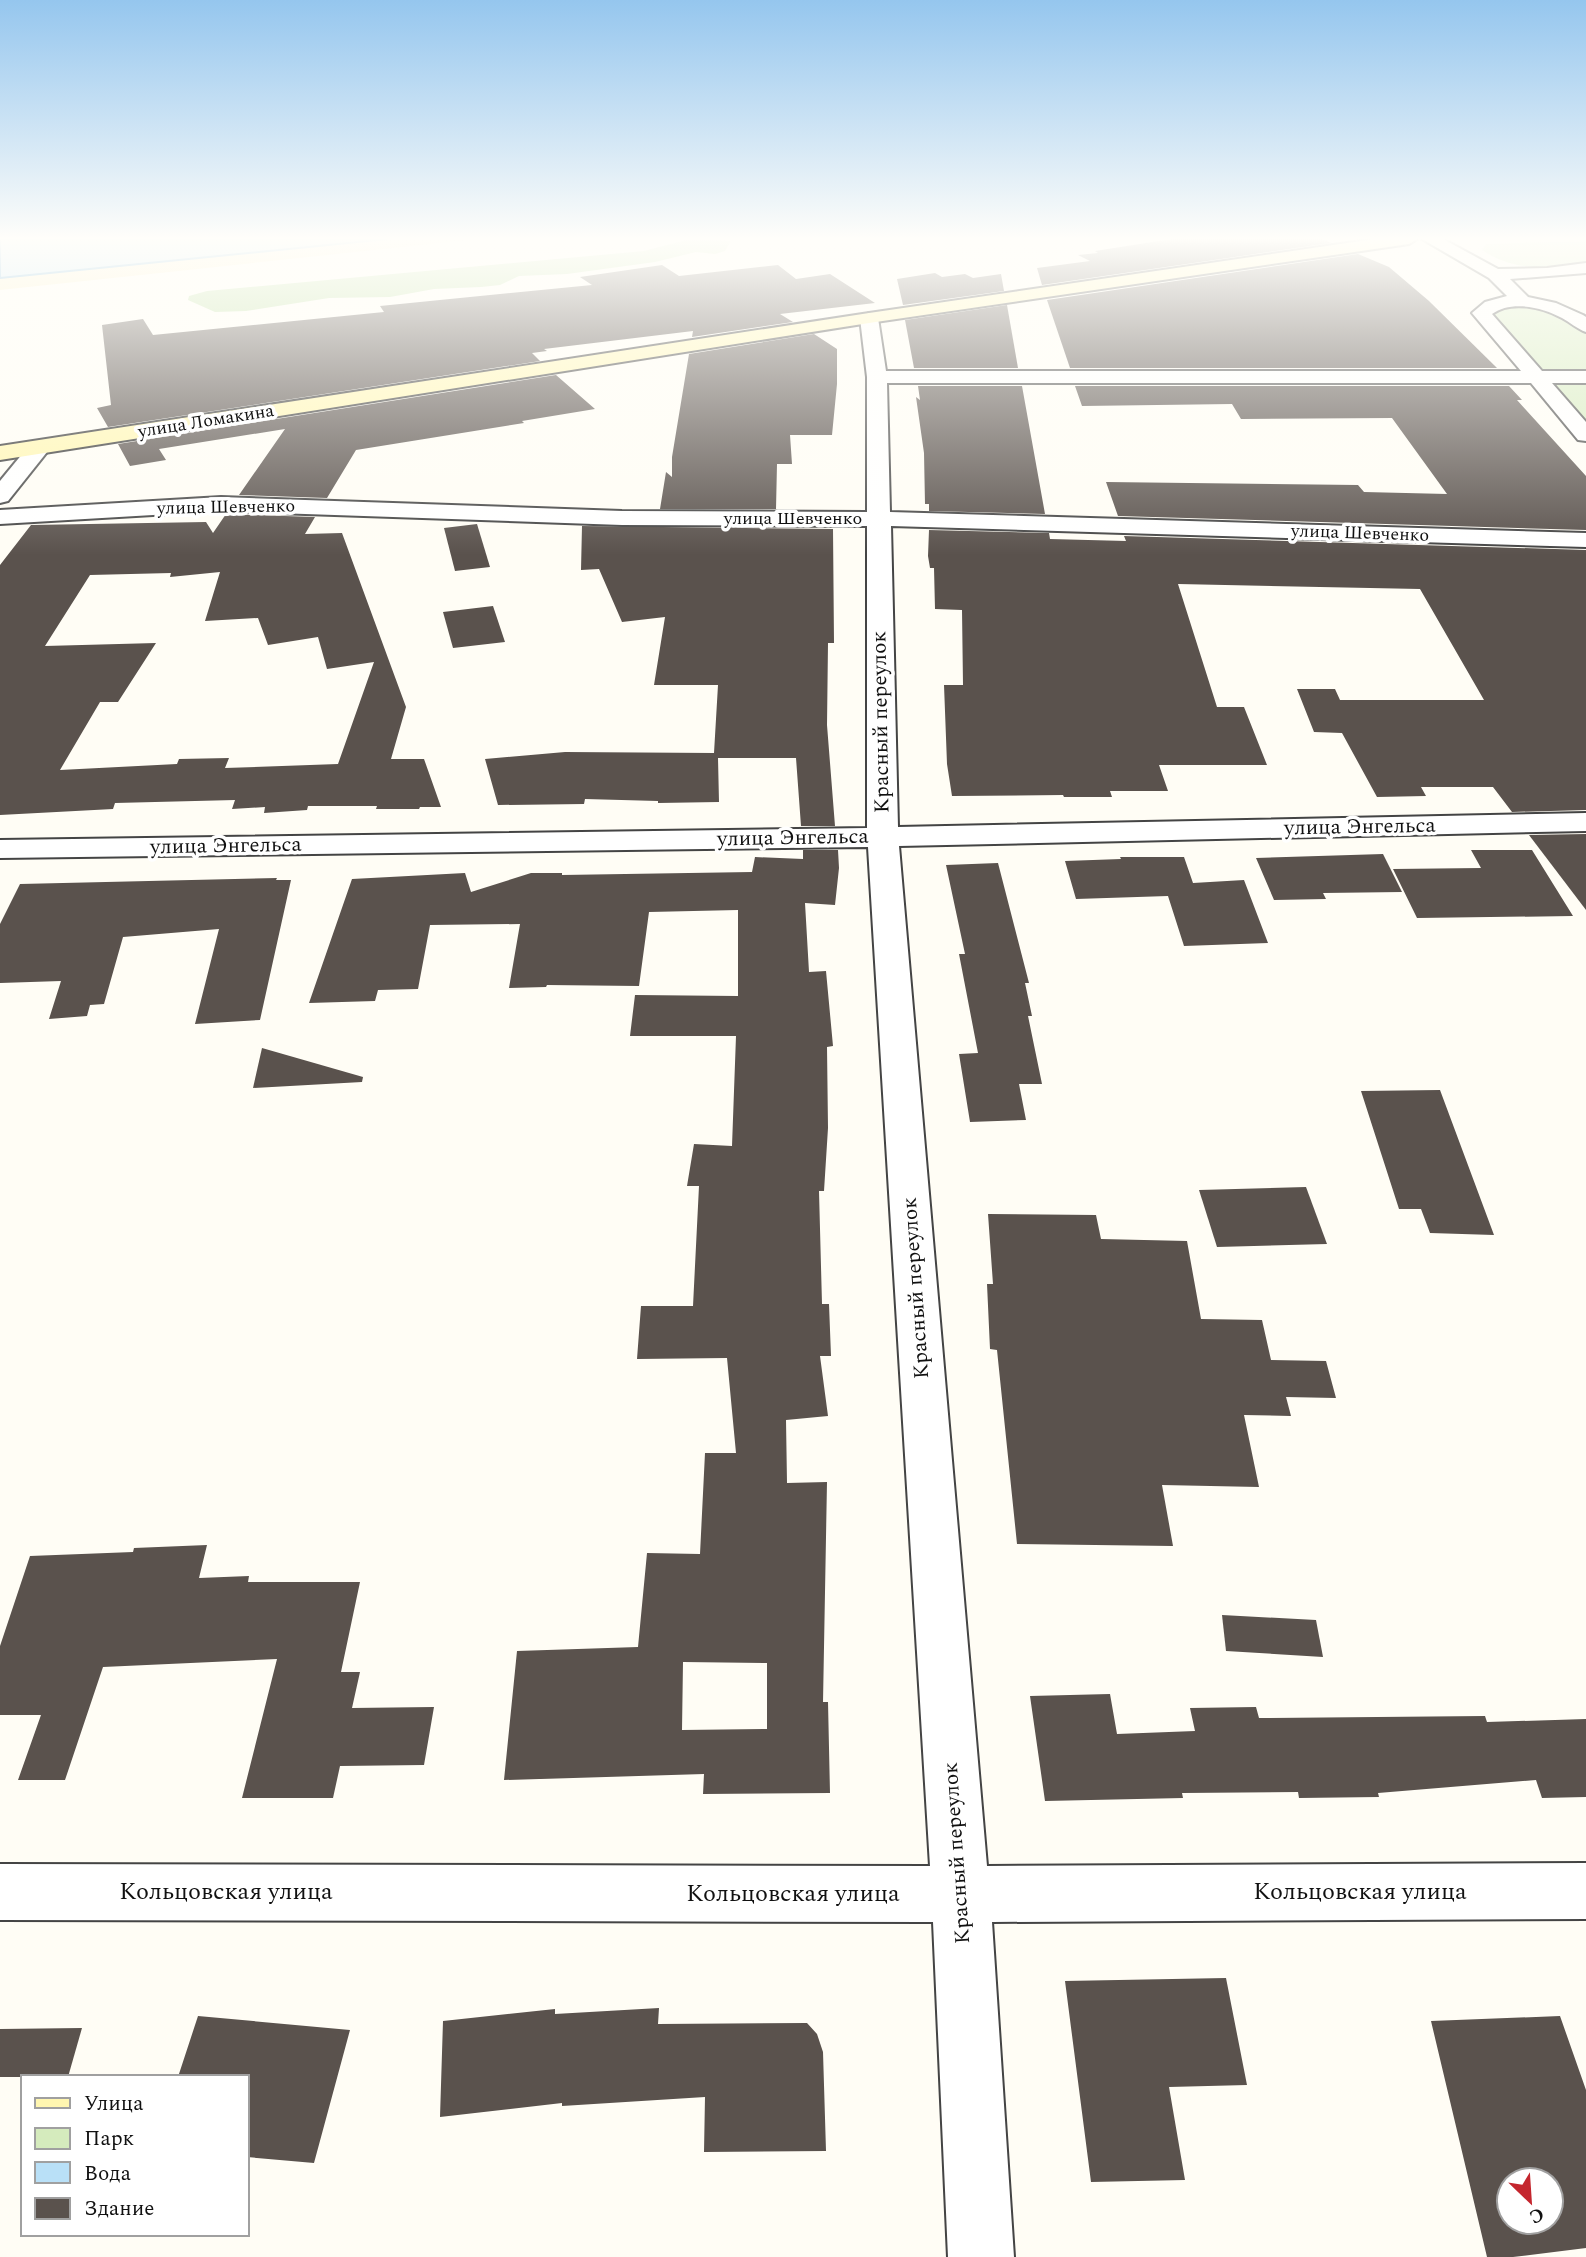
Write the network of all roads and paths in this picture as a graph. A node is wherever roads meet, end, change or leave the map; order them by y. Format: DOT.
graph roads {
  1 [pos="700,344"];
  2 [pos="873,344"];
  3 [pos="1507,344"];
  4 [pos="877,377"];
  5 [pos="1535,377"];
  6 [pos="1586,377"];
  7 [pos="1586,435"];
  8 [pos="40,447"];
  9 [pos="0,453"];
  10 [pos="0,496"];
  11 [pos="0,517"];
  12 [pos="877,519"];
  13 [pos="1586,540"];
  14 [pos="1586,822"];
  15 [pos="883,837"];
  16 [pos="0,849"];
  17 [pos="1586,1891"];
  18 [pos="0,1892"];
  19 [pos="961,1894"];
  20 [pos="981,2257"];
  1 -- 8 [label="street, улица Ломакина"];
  2 -- 4 [label="street, Красный переулок"];
  3 -- 5 [label="street"];
  4 -- 5 [label="street"];
  4 -- 12 [label="street, Красный переулок"];
  5 -- 6 [label="street"];
  5 -- 7 [label="street"];
  8 -- 9 [label="street, улица Ломакина"];
  8 -- 10 [label="street"];
  11 -- 12 [label="street, улица Шевченко"];
  12 -- 13 [label="street, улица Шевченко"];
  12 -- 15 [label="street, Красный переулок"];
  14 -- 15 [label="street, улица Энгельса"];
  15 -- 16 [label="street, улица Энгельса"];
  15 -- 19 [label="street, Красный переулок"];
  17 -- 19 [label="street, Кольцовская улица"];
  18 -- 19 [label="street, Кольцовская улица"];
  19 -- 20 [label="street, Красный переулок"];
}
